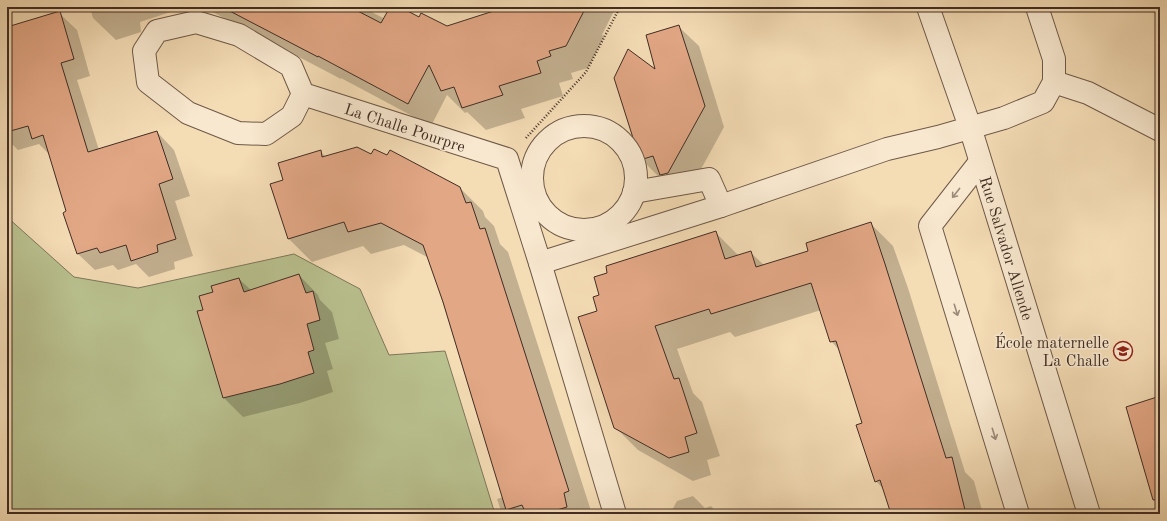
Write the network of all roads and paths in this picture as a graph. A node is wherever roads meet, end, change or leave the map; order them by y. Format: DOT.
graph roads {
  1 [pos="620,7"];
  2 [pos="928,7"];
  3 [pos="1037,7"];
  4 [pos="1054,82"];
  5 [pos="303,94"];
  6 [pos="970,127"];
  7 [pos="1160,130"];
  8 [pos="507,159"];
  9 [pos="980,162"];
  10 [pos="634,192"];
  11 [pos="722,206"];
  12 [pos="540,263"];
  13 [pos="615,514"];
  14 [pos="1018,514"];
  15 [pos="1089,514"];
  1 -- 8 [label="path"];
  2 -- 6 [label="street, Rue Salvador Allende"];
  3 -- 4 [label="street"];
  4 -- 6 [label="street"];
  4 -- 7 [label="street"];
  5 -- 5 [label="street"];
  5 -- 8 [label="street, La Challe Pourpre"];
  6 -- 9 [label="street, Rue Salvador Allende"];
  6 -- 11 [label="street"];
  8 -- 12 [label="street"];
  9 -- 14 [label="street, one-way"];
  9 -- 15 [label="street, Rue Salvador Allende"];
  10 -- 10 [label="street"];
  10 -- 11 [label="street"];
  11 -- 12 [label="street"];
  12 -- 13 [label="street"];
}
